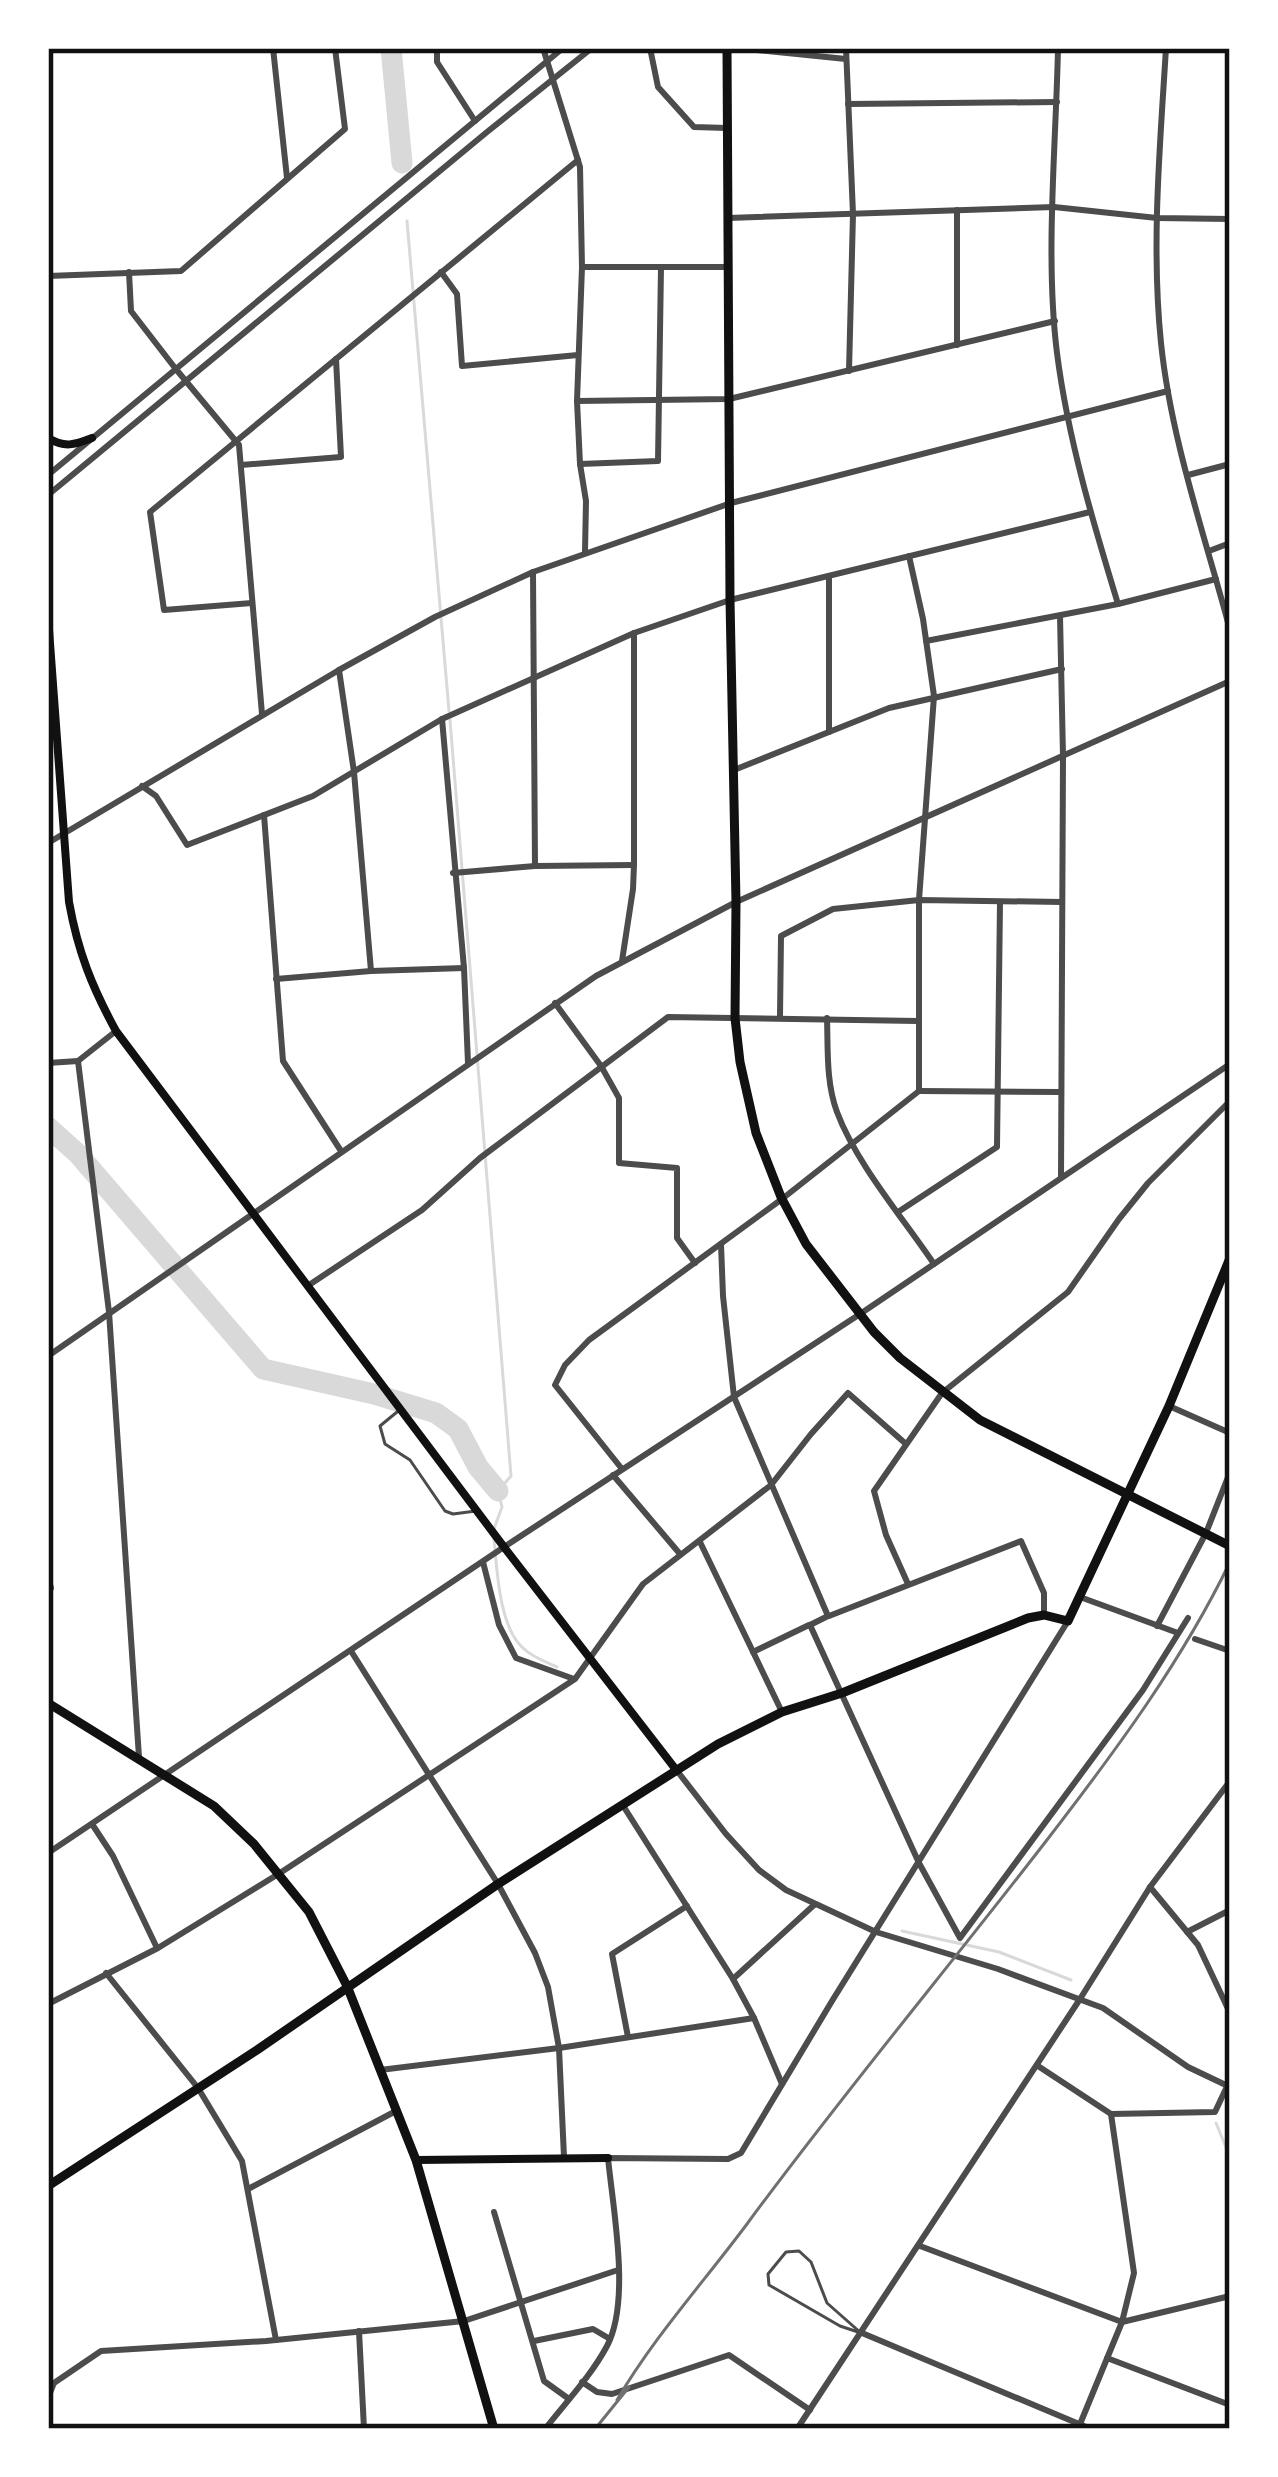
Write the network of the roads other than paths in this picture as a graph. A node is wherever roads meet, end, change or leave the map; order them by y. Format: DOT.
graph roads {
  1 [pos="273,48"];
  2 [pos="335,48"];
  3 [pos="437,48"];
  4 [pos="543,48"];
  5 [pos="563,48"];
  6 [pos="592,48"];
  7 [pos="650,48"];
  8 [pos="727,48"];
  9 [pos="737,48"];
  10 [pos="846,48"];
  11 [pos="1058,48"];
  12 [pos="1166,48"];
  13 [pos="846,59"];
  14 [pos="548,61"];
  15 [pos="554,78"];
  16 [pos="1057,102"];
  17 [pos="848,104"];
  18 [pos="475,122"];
  19 [pos="728,128"];
  20 [pos="578,160"];
  21 [pos="287,178"];
  22 [pos="1054,207"];
  23 [pos="958,210"];
  24 [pos="853,214"];
  25 [pos="728,218"];
  26 [pos="1157,218"];
  27 [pos="1230,219"];
  28 [pos="582,267"];
  29 [pos="662,267"];
  30 [pos="728,267"];
  31 [pos="129,272"];
  32 [pos="441,272"];
  33 [pos="48,276"];
  34 [pos="1054,321"];
  35 [pos="957,345"];
  36 [pos="578,355"];
  37 [pos="336,359"];
  38 [pos="175,368"];
  39 [pos="849,371"];
  40 [pos="185,381"];
  41 [pos="1168,391"];
  42 [pos="730,399"];
  43 [pos="662,400"];
  44 [pos="577,401"];
  45 [pos="1067,416"];
  46 [pos="48,438"];
  47 [pos="92,438"];
  48 [pos="236,442"];
  49 [pos="580,464"];
  50 [pos="1230,464"];
  51 [pos="241,465"];
  52 [pos="48,475"];
  53 [pos="1188,475"];
  54 [pos="48,495"];
  55 [pos="731,503"];
  56 [pos="1090,512"];
  57 [pos="1230,543"];
  58 [pos="1209,551"];
  59 [pos="585,552"];
  60 [pos="909,556"];
  61 [pos="533,572"];
  62 [pos="829,576"];
  63 [pos="1216,579"];
  64 [pos="730,600"];
  65 [pos="253,603"];
  66 [pos="1118,604"];
  67 [pos="1060,616"];
  68 [pos="48,618"];
  69 [pos="1230,630"];
  70 [pos="634,633"];
  71 [pos="49,641"];
  72 [pos="926,641"];
  73 [pos="1062,669"];
  74 [pos="338,670"];
  75 [pos="536,675"];
  76 [pos="1230,681"];
  77 [pos="934,696"];
  78 [pos="262,714"];
  79 [pos="442,719"];
  80 [pos="829,732"];
  81 [pos="48,752"];
  82 [pos="60,753"];
  83 [pos="1063,756"];
  84 [pos="734,770"];
  85 [pos="354,772"];
  86 [pos="142,786"];
  87 [pos="264,815"];
  88 [pos="924,817"];
  89 [pos="66,833"];
  90 [pos="48,843"];
  91 [pos="634,865"];
  92 [pos="536,866"];
  93 [pos="454,873"];
  94 [pos="920,900"];
  95 [pos="1000,901"];
  96 [pos="736,902"];
  97 [pos="1062,902"];
  98 [pos="622,961"];
  99 [pos="464,968"];
  100 [pos="371,971"];
  101 [pos="277,979"];
  102 [pos="555,1003"];
  103 [pos="780,1017"];
  104 [pos="735,1018"];
  105 [pos="827,1018"];
  106 [pos="918,1021"];
  107 [pos="116,1031"];
  108 [pos="48,1041"];
  109 [pos="77,1061"];
  110 [pos="48,1063"];
  111 [pos="467,1064"];
  112 [pos="1230,1064"];
  113 [pos="602,1066"];
  114 [pos="919,1091"];
  115 [pos="1060,1092"];
  116 [pos="998,1093"];
  117 [pos="1230,1101"];
  118 [pos="852,1144"];
  119 [pos="341,1151"];
  120 [pos="1060,1178"];
  121 [pos="782,1199"];
  122 [pos="898,1212"];
  123 [pos="255,1213"];
  124 [pos="721,1244"];
  125 [pos="1230,1258"];
  126 [pos="695,1263"];
  127 [pos="934,1264"];
  128 [pos="309,1285"];
  129 [pos="110,1312"];
  130 [pos="860,1314"];
  131 [pos="48,1356"];
  132 [pos="942,1393"];
  133 [pos="734,1397"];
  134 [pos="1169,1406"];
  135 [pos="402,1409"];
  136 [pos="1230,1433"];
  137 [pos="906,1444"];
  138 [pos="622,1469"];
  139 [pos="1230,1472"];
  140 [pos="613,1475"];
  141 [pos="771,1485"];
  142 [pos="1128,1494"];
  143 [pos="477,1511"];
  144 [pos="1206,1533"];
  145 [pos="700,1540"];
  146 [pos="1230,1546"];
  147 [pos="504,1547"];
  148 [pos="680,1554"];
  149 [pos="483,1562"];
  150 [pos="48,1576"];
  151 [pos="908,1584"];
  152 [pos="51,1588"];
  153 [pos="1080,1597"];
  154 [pos="1044,1615"];
  155 [pos="828,1616"];
  156 [pos="1188,1618"];
  157 [pos="1068,1621"];
  158 [pos="810,1625"];
  159 [pos="1157,1627"];
  160 [pos="1178,1634"];
  161 [pos="1195,1639"];
  162 [pos="351,1651"];
  163 [pos="1230,1651"];
  164 [pos="753,1652"];
  165 [pos="590,1658"];
  166 [pos="575,1679"];
  167 [pos="842,1693"];
  168 [pos="48,1703"];
  169 [pos="782,1712"];
  170 [pos="139,1757"];
  171 [pos="678,1772"];
  172 [pos="166,1775"];
  173 [pos="430,1776"];
  174 [pos="1230,1780"];
  175 [pos="622,1804"];
  176 [pos="92,1824"];
  177 [pos="48,1853"];
  178 [pos="919,1863"];
  179 [pos="280,1873"];
  180 [pos="499,1883"];
  181 [pos="1150,1887"];
  182 [pos="814,1905"];
  183 [pos="687,1906"];
  184 [pos="1230,1910"];
  185 [pos="1187,1932"];
  186 [pos="876,1933"];
  187 [pos="158,1948"];
  188 [pos="106,1972"];
  189 [pos="733,1979"];
  190 [pos="347,1986"];
  191 [pos="1079,1999"];
  192 [pos="48,2004"];
  193 [pos="1230,2013"];
  194 [pos="754,2018"];
  195 [pos="628,2037"];
  196 [pos="559,2048"];
  197 [pos="1038,2066"];
  198 [pos="380,2070"];
  199 [pos="782,2084"];
  200 [pos="1229,2085"];
  201 [pos="198,2088"];
  202 [pos="396,2110"];
  203 [pos="1112,2114"];
  204 [pos="564,2157"];
  205 [pos="608,2158"];
  206 [pos="416,2160"];
  207 [pos="48,2186"];
  208 [pos="248,2189"];
  209 [pos="494,2212"];
  210 [pos="920,2246"];
  211 [pos="618,2270"];
  212 [pos="1230,2296"];
  213 [pos="522,2300"];
  214 [pos="464,2320"];
  215 [pos="1122,2322"];
  216 [pos="359,2331"];
  217 [pos="861,2333"];
  218 [pos="610,2339"];
  219 [pos="276,2340"];
  220 [pos="533,2341"];
  221 [pos="1107,2358"];
  222 [pos="583,2382"];
  223 [pos="569,2399"];
  224 [pos="1230,2405"];
  225 [pos="810,2410"];
  226 [pos="1079,2427"];
  227 [pos="50,2429"];
  228 [pos="364,2429"];
  229 [pos="494,2429"];
  230 [pos="545,2429"];
  231 [pos="797,2429"];
  232 [pos="1091,2429"];
  1 -- 21 [label="street"];
  2 -- 21 [label="street"];
  3 -- 18 [label="street"];
  4 -- 14 [label="street"];
  5 -- 14 [label="street"];
  6 -- 15 [label="street"];
  7 -- 19 [label="street"];
  8 -- 19 [label="main road"];
  9 -- 13 [label="street"];
  10 -- 13 [label="street"];
  11 -- 16 [label="street"];
  12 -- 26 [label="street"];
  13 -- 17 [label="street"];
  14 -- 15 [label="street"];
  14 -- 18 [label="street"];
  15 -- 20 [label="street"];
  15 -- 40 [label="street"];
  16 -- 17 [label="street"];
  16 -- 22 [label="street"];
  17 -- 24 [label="street"];
  18 -- 38 [label="street"];
  19 -- 25 [label="main road"];
  20 -- 28 [label="street"];
  20 -- 32 [label="street"];
  21 -- 31 [label="street"];
  22 -- 23 [label="street"];
  22 -- 26 [label="street"];
  22 -- 34 [label="street"];
  23 -- 24 [label="street"];
  23 -- 35 [label="street"];
  24 -- 25 [label="street"];
  24 -- 39 [label="street"];
  25 -- 30 [label="main road"];
  26 -- 27 [label="street"];
  26 -- 41 [label="street"];
  28 -- 29 [label="street"];
  28 -- 36 [label="street"];
  29 -- 30 [label="street"];
  29 -- 43 [label="street"];
  30 -- 42 [label="main road"];
  31 -- 33 [label="street"];
  31 -- 38 [label="street"];
  32 -- 36 [label="street"];
  32 -- 37 [label="street"];
  34 -- 35 [label="street"];
  34 -- 45 [label="street"];
  35 -- 39 [label="street"];
  36 -- 44 [label="street"];
  37 -- 48 [label="street"];
  37 -- 51 [label="street"];
  38 -- 40 [label="street"];
  38 -- 47 [label="street"];
  39 -- 42 [label="street"];
  40 -- 48 [label="street"];
  40 -- 54 [label="street"];
  41 -- 45 [label="street"];
  41 -- 53 [label="street"];
  42 -- 43 [label="street"];
  42 -- 55 [label="main road"];
  43 -- 44 [label="street"];
  43 -- 49 [label="street"];
  44 -- 49 [label="street"];
  45 -- 55 [label="street"];
  45 -- 56 [label="street"];
  46 -- 47 [label="main road"];
  47 -- 52 [label="street"];
  48 -- 51 [label="street"];
  48 -- 65 [label="street"];
  49 -- 59 [label="street"];
  50 -- 53 [label="street"];
  51 -- 65 [label="street"];
  53 -- 58 [label="street"];
  55 -- 59 [label="street"];
  55 -- 64 [label="main road"];
  56 -- 60 [label="street"];
  56 -- 66 [label="street"];
  57 -- 58 [label="street"];
  58 -- 63 [label="street"];
  59 -- 61 [label="street"];
  60 -- 62 [label="street"];
  60 -- 72 [label="street"];
  61 -- 74 [label="street"];
  61 -- 75 [label="street"];
  62 -- 64 [label="street"];
  62 -- 80 [label="street"];
  63 -- 66 [label="street"];
  63 -- 69 [label="street"];
  64 -- 70 [label="street"];
  64 -- 84 [label="main road"];
  65 -- 78 [label="street"];
  66 -- 67 [label="street"];
  67 -- 72 [label="street"];
  67 -- 73 [label="street"];
  68 -- 71 [label="main road"];
  70 -- 75 [label="street"];
  70 -- 91 [label="street"];
  71 -- 82 [label="main road"];
  72 -- 77 [label="street"];
  73 -- 77 [label="street"];
  73 -- 83 [label="street"];
  74 -- 78 [label="street"];
  74 -- 85 [label="street"];
  75 -- 79 [label="street"];
  75 -- 92 [label="street"];
  76 -- 83 [label="street"];
  77 -- 80 [label="street"];
  77 -- 88 [label="street"];
  78 -- 86 [label="street"];
  79 -- 85 [label="street"];
  79 -- 93 [label="street"];
  80 -- 84 [label="street"];
  81 -- 82 [label="street"];
  82 -- 89 [label="main road"];
  83 -- 88 [label="street"];
  83 -- 97 [label="street"];
  84 -- 96 [label="main road"];
  85 -- 87 [label="street"];
  85 -- 100 [label="street"];
  86 -- 87 [label="street"];
  86 -- 89 [label="street"];
  87 -- 101 [label="street"];
  88 -- 94 [label="street"];
  88 -- 96 [label="street"];
  89 -- 90 [label="street"];
  89 -- 107 [label="main road"];
  91 -- 92 [label="street"];
  91 -- 98 [label="street"];
  92 -- 93 [label="street"];
  93 -- 99 [label="street"];
  94 -- 95 [label="street"];
  94 -- 103 [label="street"];
  94 -- 106 [label="street"];
  95 -- 97 [label="street"];
  95 -- 116 [label="street"];
  96 -- 98 [label="street"];
  96 -- 104 [label="main road"];
  97 -- 115 [label="street"];
  98 -- 102 [label="street"];
  99 -- 100 [label="street"];
  99 -- 111 [label="street"];
  100 -- 101 [label="street"];
  101 -- 119 [label="street"];
  102 -- 111 [label="street"];
  102 -- 113 [label="street"];
  103 -- 104 [label="street"];
  103 -- 105 [label="street"];
  104 -- 113 [label="street"];
  104 -- 121 [label="main road"];
  105 -- 106 [label="street"];
  105 -- 118 [label="street"];
  106 -- 114 [label="street"];
  107 -- 109 [label="street"];
  107 -- 123 [label="main road"];
  108 -- 110 [label="street"];
  109 -- 110 [label="street"];
  109 -- 129 [label="street"];
  111 -- 119 [label="street"];
  112 -- 120 [label="street"];
  113 -- 126 [label="street"];
  113 -- 128 [label="street"];
  114 -- 116 [label="street"];
  114 -- 118 [label="street"];
  115 -- 116 [label="street"];
  115 -- 120 [label="street"];
  116 -- 122 [label="street"];
  117 -- 132 [label="street"];
  118 -- 121 [label="street"];
  118 -- 122 [label="street"];
  119 -- 123 [label="street"];
  120 -- 127 [label="street"];
  121 -- 124 [label="street"];
  121 -- 130 [label="main road"];
  122 -- 127 [label="street"];
  123 -- 128 [label="main road"];
  123 -- 129 [label="street"];
  124 -- 126 [label="street"];
  124 -- 133 [label="street"];
  125 -- 134 [label="main road"];
  126 -- 138 [label="street"];
  127 -- 130 [label="street"];
  128 -- 135 [label="main road"];
  129 -- 131 [label="street"];
  129 -- 170 [label="street"];
  130 -- 132 [label="main road"];
  130 -- 133 [label="street"];
  132 -- 137 [label="street"];
  132 -- 142 [label="main road"];
  133 -- 138 [label="street"];
  133 -- 141 [label="street"];
  134 -- 136 [label="street"];
  134 -- 142 [label="main road"];
  135 -- 143 [label="main road"];
  135 -- 143 [label="lane"];
  137 -- 141 [label="street"];
  137 -- 151 [label="street"];
  138 -- 140 [label="street"];
  139 -- 144 [label="street"];
  140 -- 147 [label="street"];
  140 -- 148 [label="street"];
  141 -- 145 [label="street"];
  141 -- 155 [label="street"];
  142 -- 144 [label="main road"];
  142 -- 153 [label="main road"];
  143 -- 147 [label="main road"];
  144 -- 146 [label="main road"];
  144 -- 159 [label="street"];
  145 -- 148 [label="street"];
  145 -- 164 [label="street"];
  147 -- 149 [label="street"];
  147 -- 165 [label="main road"];
  148 -- 165 [label="street"];
  149 -- 162 [label="street"];
  149 -- 166 [label="street"];
  150 -- 152 [label="street"];
  151 -- 154 [label="street"];
  151 -- 155 [label="street"];
  153 -- 157 [label="main road"];
  153 -- 159 [label="street"];
  154 -- 157 [label="main road"];
  154 -- 167 [label="main road"];
  155 -- 158 [label="street"];
  156 -- 160 [label="street"];
  157 -- 178 [label="street"];
  158 -- 164 [label="street"];
  158 -- 167 [label="street"];
  159 -- 160 [label="street"];
  160 -- 178 [label="street"];
  161 -- 163 [label="street"];
  162 -- 172 [label="street"];
  162 -- 173 [label="street"];
  164 -- 169 [label="street"];
  165 -- 166 [label="street"];
  165 -- 171 [label="main road"];
  166 -- 173 [label="street"];
  167 -- 169 [label="main road"];
  167 -- 178 [label="street"];
  168 -- 170 [label="main road"];
  169 -- 171 [label="main road"];
  170 -- 172 [label="main road"];
  171 -- 175 [label="main road"];
  171 -- 182 [label="street"];
  172 -- 176 [label="street"];
  172 -- 179 [label="main road"];
  173 -- 179 [label="street"];
  173 -- 180 [label="street"];
  174 -- 181 [label="street"];
  175 -- 180 [label="main road"];
  175 -- 183 [label="street"];
  176 -- 177 [label="street"];
  176 -- 187 [label="street"];
  178 -- 186 [label="street"];
  179 -- 187 [label="street"];
  179 -- 190 [label="main road"];
  180 -- 190 [label="main road"];
  180 -- 196 [label="street"];
  181 -- 185 [label="street"];
  181 -- 191 [label="street"];
  182 -- 186 [label="street"];
  182 -- 189 [label="street"];
  183 -- 189 [label="street"];
  183 -- 195 [label="street"];
  184 -- 185 [label="street"];
  185 -- 193 [label="street"];
  186 -- 191 [label="street"];
  186 -- 199 [label="street"];
  187 -- 188 [label="street"];
  188 -- 192 [label="street"];
  188 -- 201 [label="street"];
  189 -- 194 [label="street"];
  190 -- 198 [label="main road"];
  190 -- 201 [label="main road"];
  191 -- 197 [label="street"];
  191 -- 200 [label="street"];
  194 -- 195 [label="street"];
  194 -- 199 [label="street"];
  195 -- 196 [label="street"];
  196 -- 198 [label="street"];
  196 -- 204 [label="street"];
  197 -- 203 [label="street"];
  197 -- 210 [label="street"];
  198 -- 202 [label="main road"];
  199 -- 205 [label="street"];
  200 -- 203 [label="street"];
  201 -- 207 [label="main road"];
  201 -- 208 [label="street"];
  202 -- 206 [label="main road"];
  202 -- 208 [label="street"];
  203 -- 215 [label="street"];
  204 -- 205 [label="main road"];
  204 -- 206 [label="main road"];
  205 -- 211 [label="street"];
  206 -- 214 [label="main road"];
  208 -- 219 [label="street"];
  209 -- 213 [label="street"];
  210 -- 215 [label="street"];
  210 -- 217 [label="street"];
  211 -- 213 [label="street"];
  211 -- 218 [label="street"];
  212 -- 215 [label="street"];
  213 -- 214 [label="street"];
  213 -- 220 [label="street"];
  214 -- 216 [label="street"];
  214 -- 229 [label="main road"];
  215 -- 221 [label="street"];
  216 -- 219 [label="street"];
  216 -- 228 [label="street"];
  217 -- 217 [label="lane"];
  217 -- 225 [label="street"];
  217 -- 226 [label="street"];
  218 -- 220 [label="street"];
  218 -- 222 [label="street"];
  219 -- 227 [label="street"];
  220 -- 223 [label="street"];
  221 -- 224 [label="street"];
  221 -- 226 [label="street"];
  222 -- 223 [label="street"];
  222 -- 225 [label="street"];
  223 -- 230 [label="street"];
  225 -- 231 [label="street"];
  226 -- 232 [label="street"];
}
